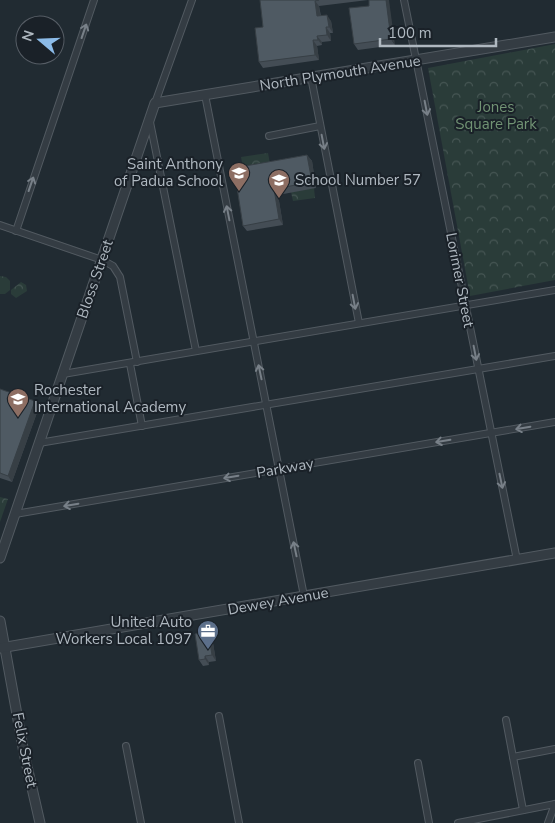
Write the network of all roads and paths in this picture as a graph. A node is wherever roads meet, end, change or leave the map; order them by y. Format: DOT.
graph roads {
  1 [pos="94,0"];
  2 [pos="192,0"];
  3 [pos="404,0"];
  4 [pos="555,36"];
  5 [pos="416,60"];
  6 [pos="311,78"];
  7 [pos="205,95"];
  8 [pos="155,103"];
  9 [pos="150,120"];
  10 [pos="320,126"];
  11 [pos="268,136"];
  12 [pos="0,225"];
  13 [pos="16,231"];
  14 [pos="102,260"];
  15 [pos="555,290"];
  16 [pos="466,306"];
  17 [pos="359,323"];
  18 [pos="253,341"];
  19 [pos="196,351"];
  20 [pos="555,356"];
  21 [pos="137,362"];
  22 [pos="130,364"];
  23 [pos="478,369"];
  24 [pos="63,374"];
  25 [pos="267,404"];
  26 [pos="555,422"];
  27 [pos="142,426"];
  28 [pos="491,433"];
  29 [pos="40,443"];
  30 [pos="279,469"];
  31 [pos="15,514"];
  32 [pos="555,553"];
  33 [pos="0,558"];
  34 [pos="516,560"];
  35 [pos="304,596"];
  36 [pos="0,621"];
  37 [pos="2,647"];
  38 [pos="219,716"];
  39 [pos="506,720"];
  40 [pos="126,746"];
  41 [pos="555,749"];
  42 [pos="513,757"];
  43 [pos="418,764"];
  44 [pos="555,804"];
  45 [pos="523,810"];
  46 [pos="40,823"];
  47 [pos="141,823"];
  48 [pos="239,823"];
  49 [pos="429,823"];
  50 [pos="458,823"];
  51 [pos="548,823"];
  13 -- 1 [label="street, one-way"];
  2 -- 8 [label="street, Bloss Street"];
  3 -- 5 [label="street, Lorimer Street"];
  4 -- 5 [label="street, North Plymouth Avenue"];
  5 -- 6 [label="street, North Plymouth Avenue"];
  5 -- 16 [label="street, Lorimer Street, one-way"];
  6 -- 7 [label="street, North Plymouth Avenue"];
  6 -- 10 [label="street"];
  7 -- 8 [label="street, North Plymouth Avenue"];
  18 -- 7 [label="street, one-way"];
  8 -- 9 [label="street, Bloss Street"];
  9 -- 14 [label="street, Bloss Street"];
  9 -- 19 [label="street"];
  10 -- 11 [label="street"];
  10 -- 17 [label="street, one-way"];
  12 -- 13 [label="street"];
  13 -- 14 [label="street"];
  14 -- 21 [label="street"];
  14 -- 24 [label="street, Bloss Street"];
  15 -- 16 [label="street"];
  16 -- 17 [label="street"];
  16 -- 23 [label="street, Lorimer Street, one-way"];
  17 -- 18 [label="street"];
  18 -- 19 [label="street"];
  25 -- 18 [label="street, one-way"];
  19 -- 21 [label="street"];
  20 -- 23 [label="street"];
  21 -- 22 [label="street"];
  22 -- 24 [label="street"];
  22 -- 27 [label="street"];
  23 -- 25 [label="street"];
  23 -- 28 [label="street, Lorimer Street"];
  24 -- 29 [label="street, Bloss Street"];
  25 -- 27 [label="street"];
  25 -- 30 [label="street"];
  26 -- 28 [label="street, Parkway, one-way"];
  27 -- 29 [label="street"];
  28 -- 30 [label="street, Parkway, one-way"];
  28 -- 34 [label="street, Lorimer Street, one-way"];
  29 -- 31 [label="street, Bloss Street"];
  30 -- 31 [label="street, Parkway, one-way"];
  35 -- 30 [label="street, one-way"];
  31 -- 33 [label="street, Bloss Street"];
  32 -- 34 [label="street, Dewey Avenue"];
  34 -- 35 [label="street, Dewey Avenue"];
  35 -- 37 [label="street, Dewey Avenue"];
  36 -- 37 [label="street"];
  37 -- 46 [label="street, Felix Street"];
  38 -- 48 [label="street"];
  39 -- 42 [label="street"];
  40 -- 47 [label="street"];
  41 -- 42 [label="street"];
  42 -- 45 [label="street"];
  43 -- 49 [label="street"];
  44 -- 45 [label="street"];
  44 -- 51 [label="street"];
  45 -- 50 [label="street"];
}
